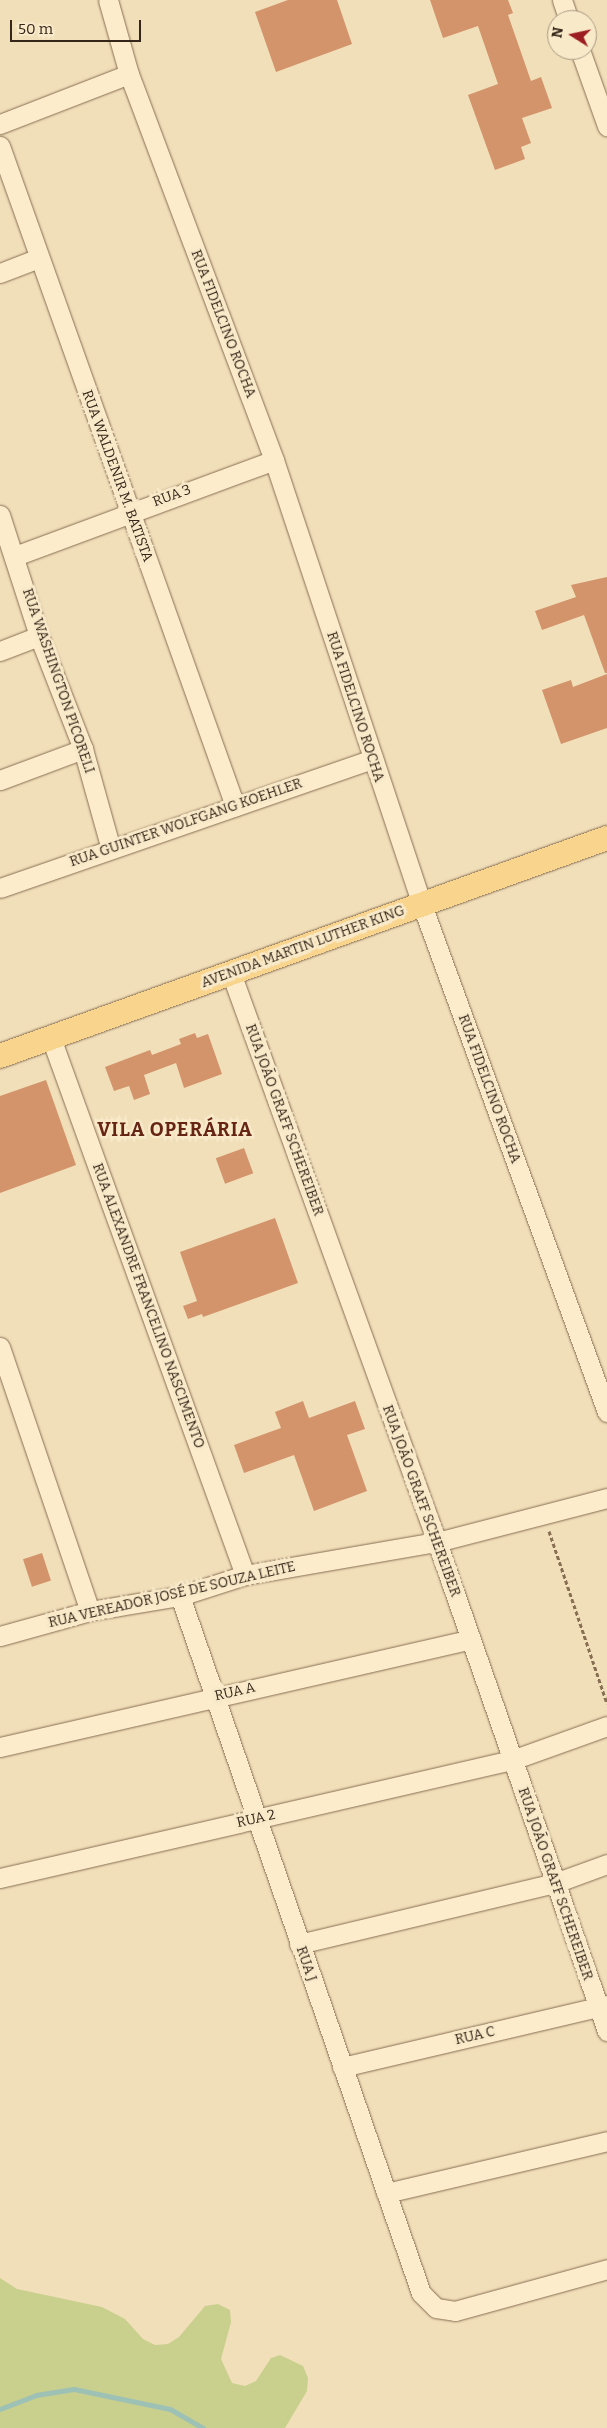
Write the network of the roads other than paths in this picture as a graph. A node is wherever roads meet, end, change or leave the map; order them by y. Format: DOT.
graph roads {
  1 [pos="108,0"];
  2 [pos="584,60"];
  3 [pos="129,74"];
  4 [pos="0,124"];
  5 [pos="607,126"];
  6 [pos="0,146"];
  7 [pos="39,258"];
  8 [pos="0,273"];
  9 [pos="274,460"];
  10 [pos="130,511"];
  11 [pos="0,515"];
  12 [pos="15,556"];
  13 [pos="39,636"];
  14 [pos="0,651"];
  15 [pos="83,749"];
  16 [pos="372,759"];
  17 [pos="0,780"];
  18 [pos="235,806"];
  19 [pos="607,838"];
  20 [pos="111,849"];
  21 [pos="0,888"];
  22 [pos="422,905"];
  23 [pos="231,973"];
  24 [pos="51,1038"];
  25 [pos="0,1056"];
  26 [pos="0,1347"];
  27 [pos="607,1412"];
  28 [pos="607,1498"];
  29 [pos="437,1542"];
  30 [pos="245,1575"];
  31 [pos="180,1596"];
  32 [pos="90,1611"];
  33 [pos="0,1636"];
  34 [pos="470,1639"];
  35 [pos="214,1697"];
  36 [pos="607,1726"];
  37 [pos="0,1747"];
  38 [pos="512,1760"];
  39 [pos="255,1819"];
  40 [pos="607,1864"];
  41 [pos="0,1878"];
  42 [pos="555,1883"];
  43 [pos="299,1944"];
  44 [pos="603,2006"];
  45 [pos="607,2031"];
  46 [pos="342,2067"];
  47 [pos="607,2141"];
  48 [pos="386,2192"];
  49 [pos="607,2269"];
  1 -- 3 [label="street, RUA FIDELCINO ROCHA"];
  2 -- 5 [label="street"];
  3 -- 4 [label="street"];
  3 -- 9 [label="street, RUA FIDELCINO ROCHA"];
  6 -- 7 [label="street, RUA WALDENIR M. BATISTA"];
  7 -- 8 [label="street"];
  7 -- 10 [label="street, RUA WALDENIR M. BATISTA"];
  9 -- 10 [label="street, RUA 3"];
  9 -- 16 [label="street, RUA FIDELCINO ROCHA"];
  10 -- 12 [label="street, RUA 3"];
  10 -- 18 [label="street, RUA WALDENIR M. BATISTA"];
  11 -- 12 [label="street, RUA WASHINGTON PICORELI"];
  12 -- 13 [label="street, RUA WASHINGTON PICORELI"];
  13 -- 14 [label="street"];
  13 -- 15 [label="street, RUA WASHINGTON PICORELI"];
  15 -- 17 [label="street"];
  15 -- 20 [label="street, RUA WASHINGTON PICORELI"];
  16 -- 18 [label="street, RUA GUINTER WOLFGANG KOEHLER"];
  16 -- 22 [label="street, RUA FIDELCINO ROCHA"];
  18 -- 20 [label="street, RUA GUINTER WOLFGANG KOEHLER"];
  19 -- 22 [label="main road, AVENIDA MARTIN LUTHER KING"];
  20 -- 21 [label="street, RUA GUINTER WOLFGANG KOEHLER"];
  22 -- 23 [label="main road, AVENIDA MARTIN LUTHER KING"];
  22 -- 27 [label="street, RUA FIDELCINO ROCHA"];
  23 -- 24 [label="main road, AVENIDA MARTIN LUTHER KING"];
  23 -- 29 [label="street, RUA JOÃO GRAFF SCHEREIBER"];
  24 -- 25 [label="main road, AVENIDA MARTIN LUTHER KING"];
  24 -- 30 [label="street, RUA ALEXANDRE FRANCELINO NASCIMENTO"];
  26 -- 32 [label="street"];
  28 -- 29 [label="street, RUA VEREADOR JOSÉ DE SOUZA LEITE"];
  29 -- 30 [label="street, RUA VEREADOR JOSÉ DE SOUZA LEITE"];
  29 -- 34 [label="street, RUA JOÃO GRAFF SCHEREIBER"];
  30 -- 31 [label="street, RUA VEREADOR JOSÉ DE SOUZA LEITE"];
  31 -- 32 [label="street, RUA VEREADOR JOSÉ DE SOUZA LEITE"];
  31 -- 35 [label="street, RUA J"];
  32 -- 33 [label="street, RUA VEREADOR JOSÉ DE SOUZA LEITE"];
  34 -- 35 [label="street, RUA A"];
  34 -- 38 [label="street, RUA JOÃO GRAFF SCHEREIBER"];
  35 -- 37 [label="street, RUA A"];
  35 -- 39 [label="street, RUA J"];
  36 -- 38 [label="street"];
  38 -- 39 [label="street, RUA 2"];
  38 -- 42 [label="street, RUA JOÃO GRAFF SCHEREIBER"];
  39 -- 41 [label="street, RUA 2"];
  39 -- 43 [label="street, RUA J"];
  40 -- 42 [label="street"];
  42 -- 43 [label="street"];
  42 -- 44 [label="street, RUA JOÃO GRAFF SCHEREIBER"];
  43 -- 46 [label="street, RUA J"];
  44 -- 45 [label="street, RUA JOÃO GRAFF SCHEREIBER"];
  44 -- 46 [label="street, RUA C"];
  46 -- 48 [label="street, RUA J"];
  47 -- 48 [label="street"];
  48 -- 49 [label="street, RUA J"];
}
